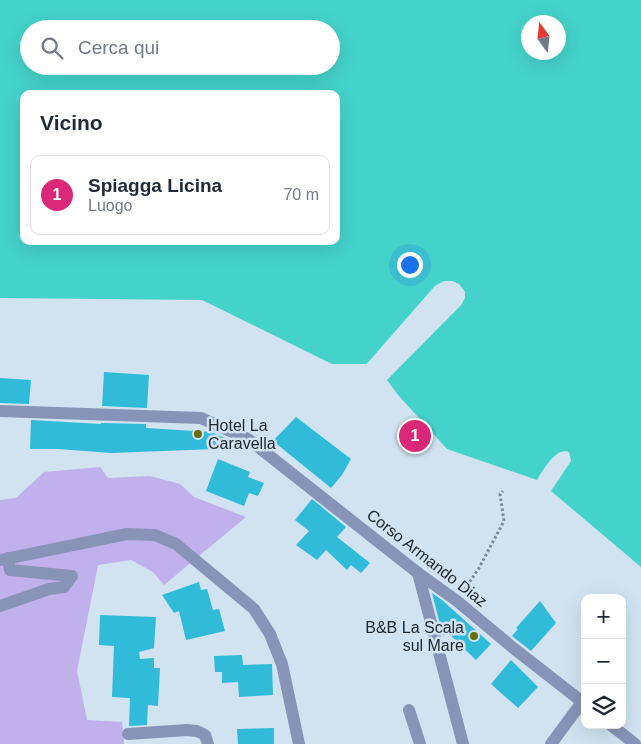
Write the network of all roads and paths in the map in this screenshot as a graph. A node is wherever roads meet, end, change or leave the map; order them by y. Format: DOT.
graph roads {
  1 [pos="0,411"];
  2 [pos="503,491"];
  3 [pos="4,559"];
  4 [pos="418,573"];
  5 [pos="457,601"];
  6 [pos="0,606"];
  7 [pos="581,701"];
  8 [pos="581,706"];
  9 [pos="409,710"];
  10 [pos="615,729"];
  11 [pos="128,734"];
  12 [pos="630,743"];
  13 [pos="208,744"];
  14 [pos="299,744"];
  15 [pos="420,744"];
  16 [pos="463,744"];
  17 [pos="551,744"];
  1 -- 4 [label="street, Corso Armando Diaz"];
  2 -- 5 [label="path"];
  3 -- 6 [label="street"];
  3 -- 14 [label="street"];
  4 -- 5 [label="street, Corso Armando Diaz"];
  4 -- 16 [label="street"];
  5 -- 7 [label="street, Corso Armando Diaz"];
  8 -- 17 [label="street"];
  9 -- 15 [label="street"];
  10 -- 12 [label="street"];
  11 -- 13 [label="street"];
}
